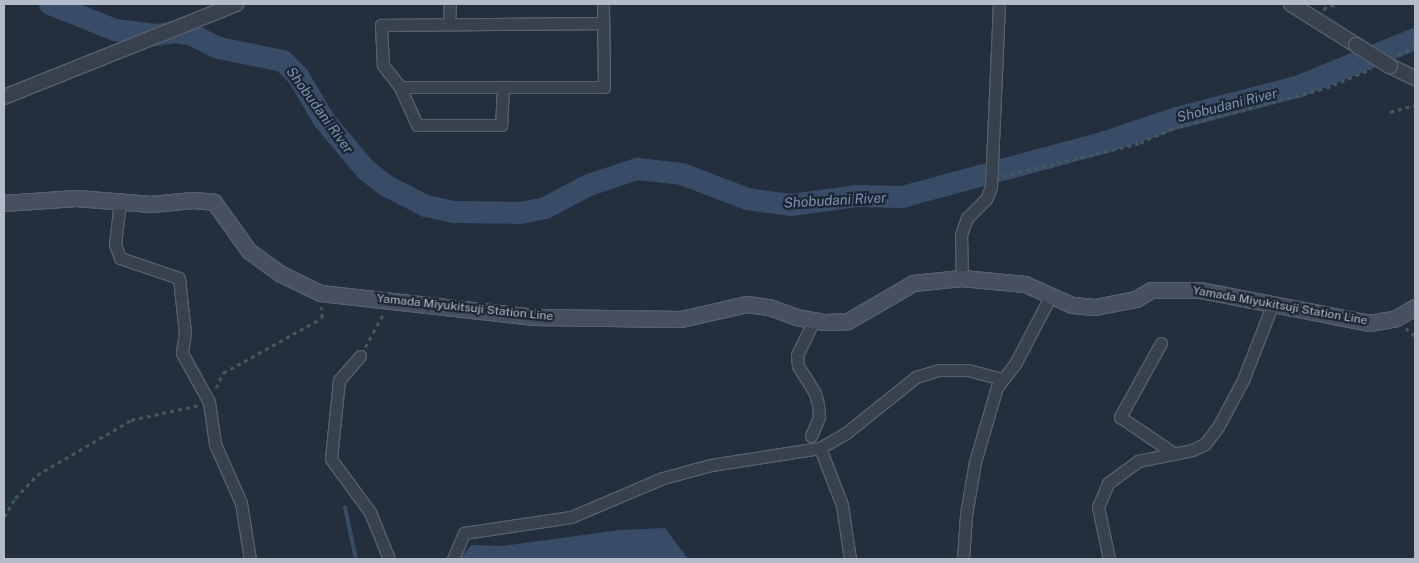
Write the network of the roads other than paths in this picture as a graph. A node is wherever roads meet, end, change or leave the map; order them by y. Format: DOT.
graph roads {
  1 [pos="236,4"];
  2 [pos="450,4"];
  3 [pos="603,4"];
  4 [pos="1000,4"];
  5 [pos="1291,4"];
  6 [pos="449,22"];
  7 [pos="603,23"];
  8 [pos="1415,78"];
  9 [pos="400,87"];
  10 [pos="503,88"];
  11 [pos="4,97"];
  12 [pos="120,202"];
  13 [pos="4,203"];
  14 [pos="962,278"];
  15 [pos="1050,298"];
  16 [pos="1272,306"];
  17 [pos="1415,307"];
  18 [pos="814,320"];
  19 [pos="1161,342"];
  20 [pos="360,356"];
  21 [pos="1002,379"];
  22 [pos="811,436"];
  23 [pos="820,448"];
  24 [pos="1175,454"];
  25 [pos="250,559"];
  26 [pos="389,559"];
  27 [pos="453,559"];
  28 [pos="850,559"];
  29 [pos="963,559"];
  30 [pos="1109,559"];
  1 -- 11 [label="street"];
  2 -- 6 [label="street"];
  3 -- 7 [label="street"];
  4 -- 14 [label="street"];
  5 -- 8 [label="street, bridge"];
  6 -- 7 [label="street"];
  6 -- 9 [label="street"];
  7 -- 10 [label="street"];
  9 -- 10 [label="street"];
  9 -- 10 [label="street"];
  12 -- 13 [label="main road, Yamada Miyukitsuji Station Line"];
  12 -- 18 [label="main road, Yamada Miyukitsuji Station Line"];
  12 -- 25 [label="street"];
  14 -- 15 [label="main road, Yamada Miyukitsuji Station Line"];
  14 -- 18 [label="main road, Yamada Miyukitsuji Station Line"];
  15 -- 16 [label="main road, Yamada Miyukitsuji Station Line"];
  15 -- 21 [label="street"];
  16 -- 17 [label="main road, Yamada Miyukitsuji Station Line"];
  16 -- 24 [label="street"];
  18 -- 22 [label="street"];
  19 -- 24 [label="street"];
  20 -- 26 [label="street"];
  21 -- 23 [label="street"];
  21 -- 29 [label="street"];
  23 -- 27 [label="street"];
  23 -- 28 [label="street"];
  24 -- 30 [label="street"];
}
